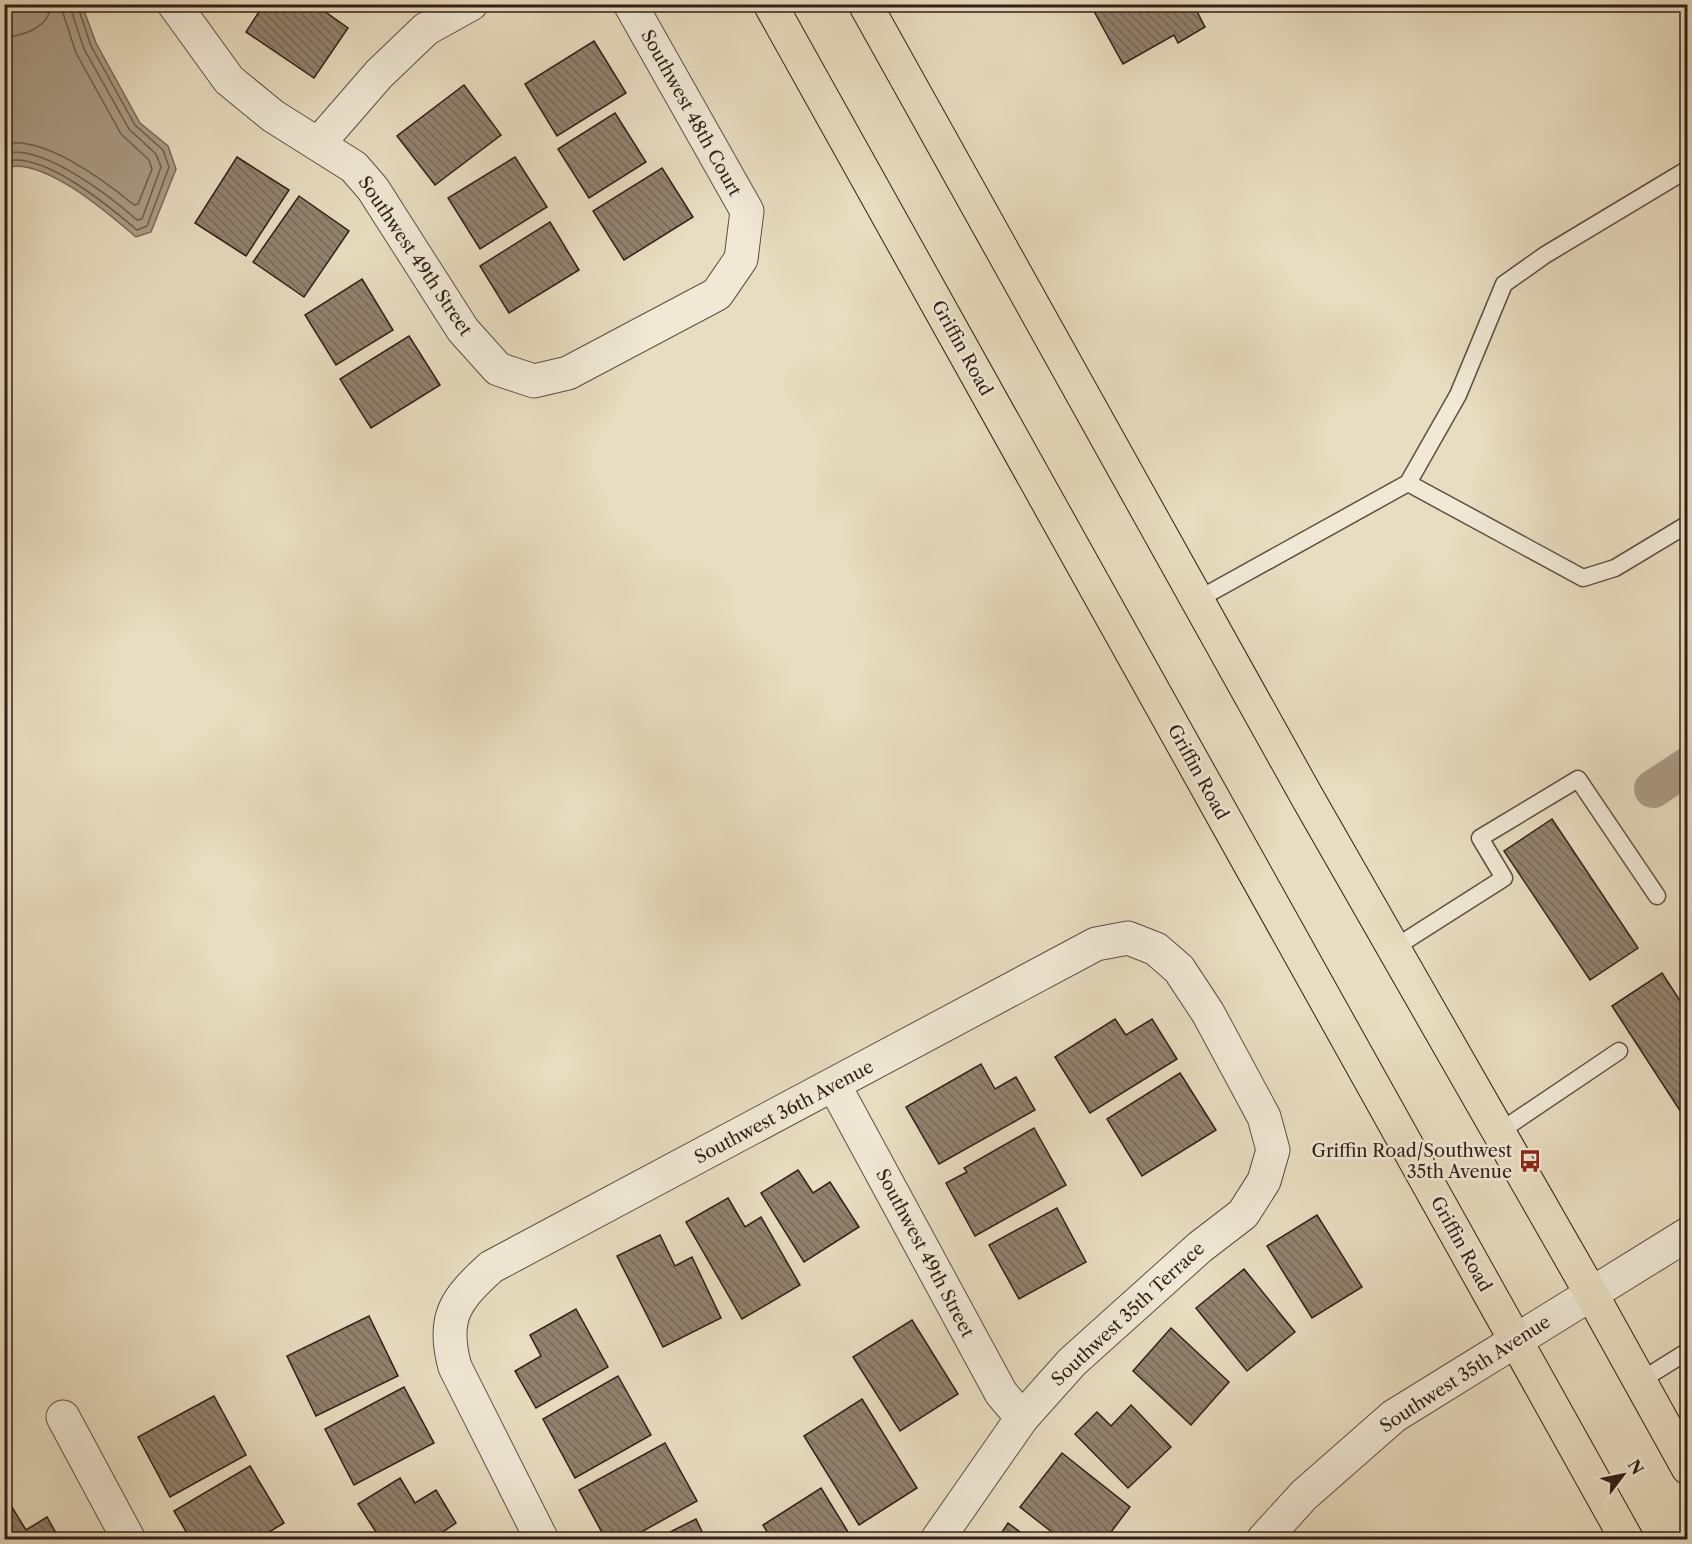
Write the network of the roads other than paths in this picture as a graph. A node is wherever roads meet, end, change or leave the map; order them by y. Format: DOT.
graph roads {
  1 [pos="174,4"];
  2 [pos="471,4"];
  3 [pos="630,4"];
  4 [pos="770,4"];
  5 [pos="865,4"];
  6 [pos="319,143"];
  7 [pos="1688,169"];
  8 [pos="741,259"];
  9 [pos="1408,483"];
  10 [pos="1688,524"];
  11 [pos="1197,600"];
  12 [pos="1657,896"];
  13 [pos="1394,948"];
  14 [pos="1619,1051"];
  15 [pos="834,1086"];
  16 [pos="1499,1132"];
  17 [pos="1273,1150"];
  18 [pos="1688,1234"];
  19 [pos="1592,1294"];
  20 [pos="1515,1340"];
  21 [pos="1688,1351"];
  22 [pos="1640,1381"];
  23 [pos="63,1417"];
  24 [pos="1022,1418"];
  25 [pos="1688,1468"];
  26 [pos="536,1537"];
  27 [pos="129,1539"];
  28 [pos="938,1539"];
  29 [pos="1263,1539"];
  30 [pos="1627,1539"];
  1 -- 6 [label="street, Southwest 49th Street"];
  2 -- 6 [label="street"];
  3 -- 8 [label="street, Southwest 48th Court"];
  4 -- 20 [label="main road, Griffin Road"];
  5 -- 11 [label="main road"];
  6 -- 8 [label="street, Southwest 49th Street"];
  7 -- 9 [label="lane"];
  9 -- 10 [label="lane"];
  9 -- 11 [label="lane"];
  11 -- 13 [label="main road"];
  12 -- 13 [label="lane"];
  13 -- 16 [label="main road"];
  14 -- 16 [label="lane"];
  15 -- 17 [label="street, Southwest 36th Avenue"];
  15 -- 24 [label="street, Southwest 49th Street"];
  15 -- 26 [label="street, Southwest 36th Avenue"];
  16 -- 19 [label="main road"];
  17 -- 24 [label="street, Southwest 35th Terrace"];
  18 -- 19 [label="street, Southwest 35th Avenue"];
  19 -- 20 [label="street, Southwest 35th Avenue"];
  19 -- 22 [label="main road"];
  20 -- 29 [label="street, Southwest 35th Avenue"];
  20 -- 30 [label="main road, Griffin Road"];
  21 -- 22 [label="lane"];
  22 -- 25 [label="main road"];
  23 -- 27 [label="street"];
  24 -- 28 [label="street, Southwest 35th Terrace"];
}
